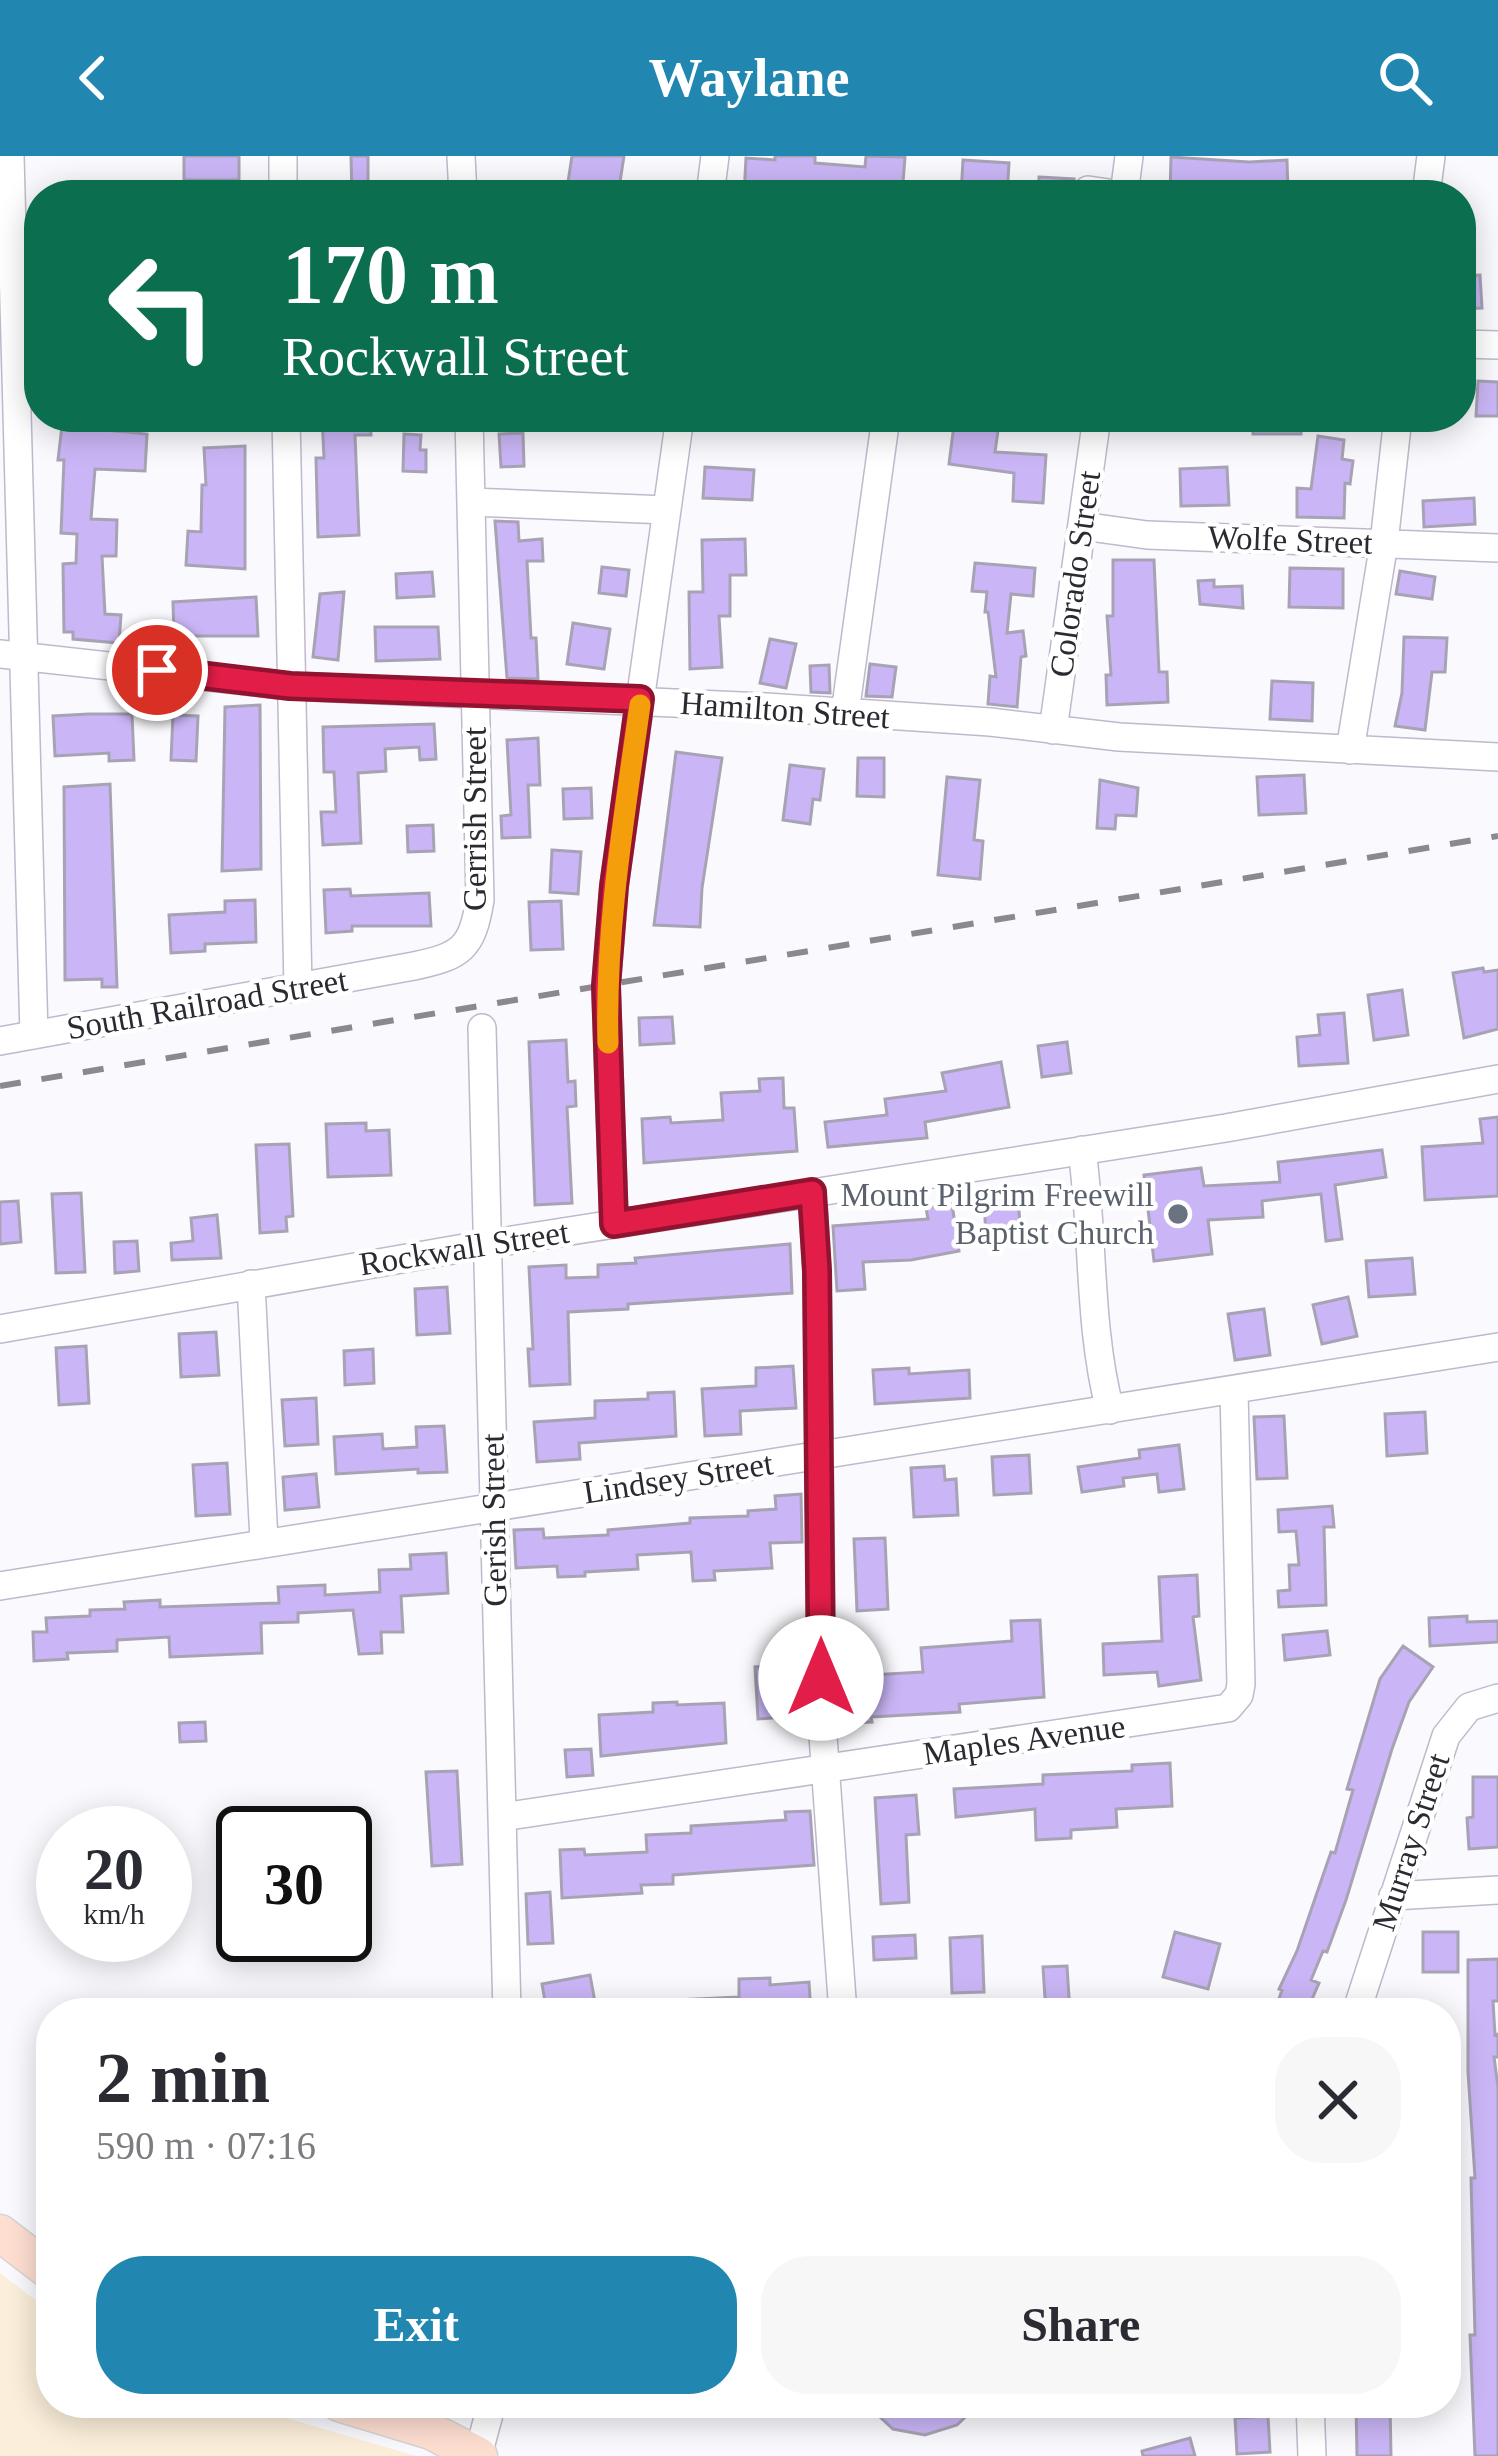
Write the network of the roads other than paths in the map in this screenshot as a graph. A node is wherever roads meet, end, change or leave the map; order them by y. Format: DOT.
graph roads {
  1 [pos="10,156"];
  2 [pos="17,276"];
  3 [pos="286,432"];
  4 [pos="469,432"];
  5 [pos="678,432"];
  6 [pos="884,432"];
  7 [pos="1095,432"];
  8 [pos="1397,432"];
  9 [pos="471,502"];
  10 [pos="666,510"];
  11 [pos="1082,526"];
  12 [pos="1384,543"];
  13 [pos="1498,548"];
  14 [pos="12,654"];
  15 [pos="290,686"];
  16 [pos="474,694"];
  17 [pos="640,699"];
  18 [pos="845,713"];
  19 [pos="1053,730"];
  20 [pos="1350,749"];
  21 [pos="1498,757"];
  22 [pos="415,966"];
  23 [pos="298,988"];
  24 [pos="482,1028"];
  25 [pos="34,1035"];
  26 [pos="0,1041"];
  27 [pos="1498,1079"];
  28 [pos="1082,1150"];
  29 [pos="812,1192"];
  30 [pos="614,1224"];
  31 [pos="487,1244"];
  32 [pos="251,1284"];
  33 [pos="0,1329"];
  34 [pos="1498,1347"];
  35 [pos="1234,1391"];
  36 [pos="1110,1410"];
  37 [pos="820,1456"];
  38 [pos="494,1508"];
  39 [pos="264,1541"];
  40 [pos="0,1586"];
  41 [pos="1498,1698"];
  42 [pos="828,1769"];
  43 [pos="502,1817"];
  44 [pos="1498,1890"];
  45 [pos="1393,1895"];
  46 [pos="507,1998"];
  47 [pos="842,1998"];
  48 [pos="1360,1998"];
  49 [pos="0,2233"];
  50 [pos="36,2261"];
  51 [pos="388,2418"];
  52 [pos="488,2418"];
  53 [pos="1311,2418"];
  54 [pos="479,2456"];
  55 [pos="1312,2456"];
  1 -- 2 [label="street"];
  2 -- 14 [label="street"];
  3 -- 15 [label="street"];
  4 -- 9 [label="street, Gerrish Street"];
  5 -- 10 [label="street"];
  6 -- 18 [label="street"];
  7 -- 11 [label="street, Colorado Street"];
  8 -- 12 [label="street"];
  9 -- 10 [label="street"];
  9 -- 16 [label="street, Gerrish Street"];
  10 -- 17 [label="street"];
  11 -- 12 [label="street, Wolfe Street"];
  11 -- 19 [label="street, Colorado Street"];
  12 -- 13 [label="street, Wolfe Street"];
  12 -- 20 [label="street"];
  14 -- 15 [label="street, Hamilton Street"];
  14 -- 25 [label="street"];
  15 -- 16 [label="street, Hamilton Street"];
  15 -- 23 [label="street"];
  16 -- 17 [label="street, Hamilton Street"];
  16 -- 22 [label="street, Gerrish Street"];
  17 -- 18 [label="street, Hamilton Street"];
  17 -- 30 [label="street"];
  18 -- 19 [label="street, Hamilton Street"];
  19 -- 20 [label="street, Hamilton Street"];
  20 -- 21 [label="street, Hamilton Street"];
  22 -- 23 [label="street, South Railroad Street"];
  23 -- 25 [label="street, South Railroad Street"];
  24 -- 31 [label="street, Gerish Street"];
  25 -- 26 [label="street, South Railroad Street"];
  27 -- 28 [label="street, Rockwall Street"];
  28 -- 29 [label="street, Rockwall Street"];
  28 -- 36 [label="street"];
  29 -- 30 [label="street, Rockwall Street"];
  29 -- 37 [label="street"];
  30 -- 31 [label="street, Rockwall Street"];
  31 -- 32 [label="street, Rockwall Street"];
  31 -- 38 [label="street, Gerish Street"];
  32 -- 33 [label="street, Rockwall Street"];
  32 -- 39 [label="street"];
  34 -- 35 [label="street, Lindsey Street"];
  35 -- 36 [label="street, Lindsey Street"];
  35 -- 42 [label="street, Maples Avenue"];
  36 -- 37 [label="street, Lindsey Street"];
  37 -- 38 [label="street, Lindsey Street"];
  37 -- 42 [label="street"];
  38 -- 39 [label="street, Lindsey Street"];
  38 -- 43 [label="street, Gerish Street"];
  39 -- 40 [label="street, Lindsey Street"];
  41 -- 45 [label="street, Murray Street"];
  42 -- 43 [label="street, Maples Avenue"];
  42 -- 47 [label="street"];
  43 -- 46 [label="street, Gerish Street"];
  44 -- 45 [label="street"];
  45 -- 48 [label="street, Murray Street"];
  49 -- 50 [label="main road"];
  51 -- 54 [label="main road"];
  52 -- 54 [label="street"];
  53 -- 55 [label="street"];
}
